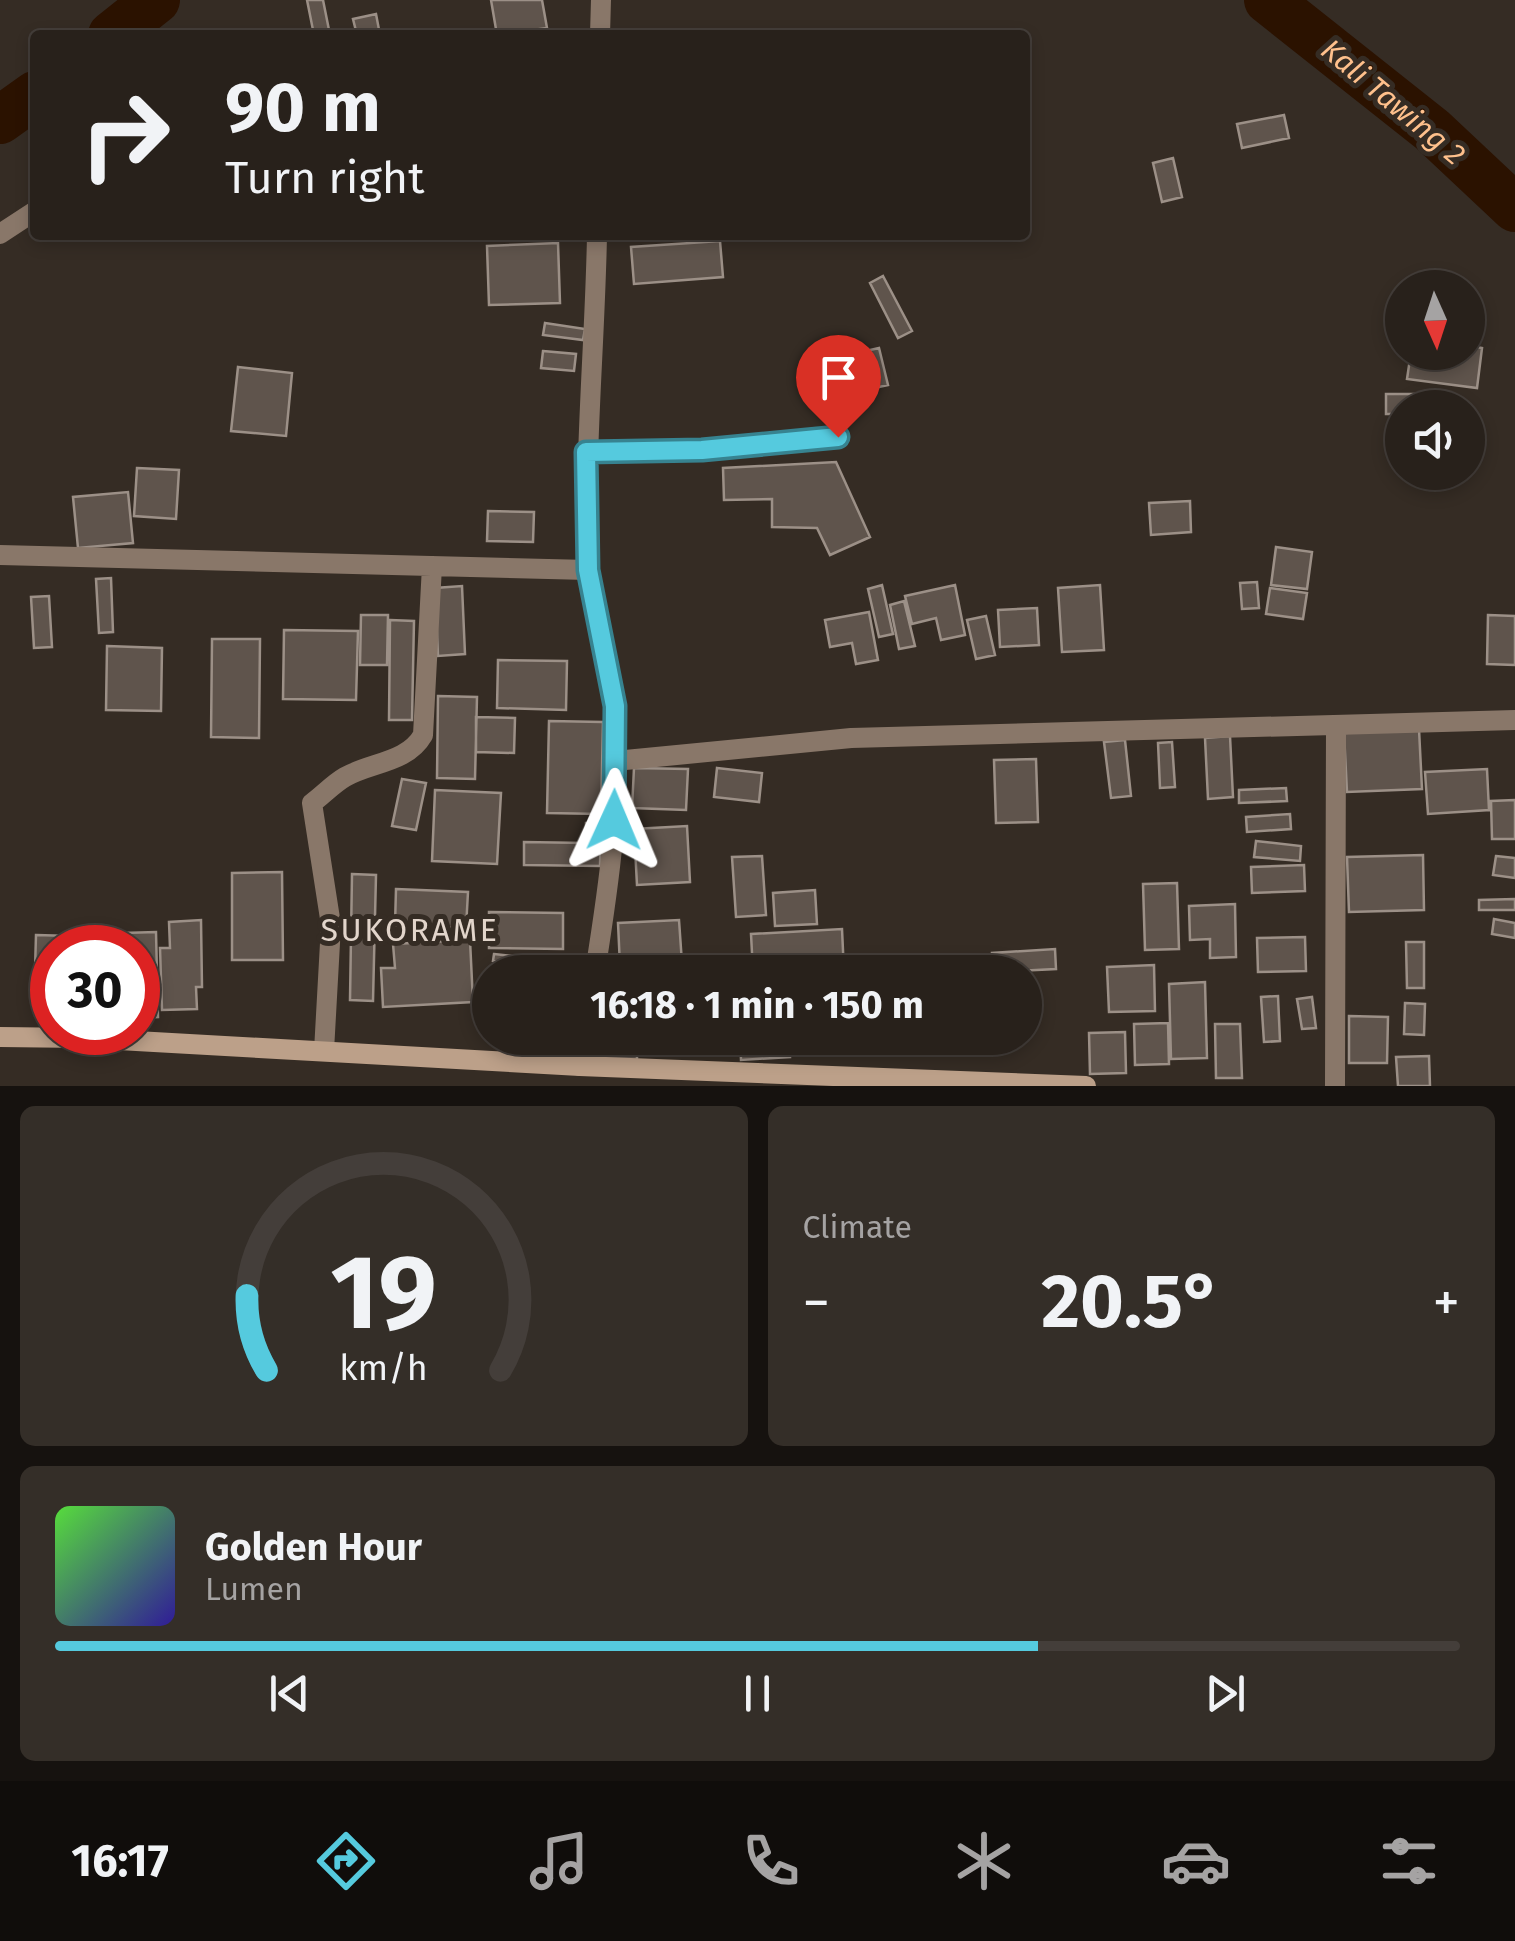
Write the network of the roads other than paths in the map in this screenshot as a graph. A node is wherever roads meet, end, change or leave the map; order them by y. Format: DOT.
graph roads {
  1 [pos="600,0"];
  2 [pos="600,30"];
  3 [pos="30,213"];
  4 [pos="0,234"];
  5 [pos="597,240"];
  6 [pos="838,437"];
  7 [pos="586,452"];
  8 [pos="0,554"];
  9 [pos="432,566"];
  10 [pos="588,570"];
  11 [pos="1515,720"];
  12 [pos="1336,724"];
  13 [pos="615,760"];
  14 [pos="598,955"];
  15 [pos="0,1037"];
  16 [pos="324,1051"];
  17 [pos="582,1055"];
  18 [pos="580,1066"];
  19 [pos="1086,1086"];
  20 [pos="1335,1086"];
  1 -- 2 [label="street"];
  3 -- 4 [label="street"];
  5 -- 7 [label="street"];
  6 -- 7 [label="street"];
  7 -- 10 [label="street"];
  8 -- 9 [label="street"];
  9 -- 10 [label="street"];
  9 -- 16 [label="street"];
  10 -- 13 [label="street"];
  11 -- 12 [label="street"];
  12 -- 13 [label="street"];
  12 -- 20 [label="street"];
  13 -- 14 [label="street"];
  15 -- 16 [label="street"];
  16 -- 18 [label="street"];
  17 -- 18 [label="street"];
  18 -- 19 [label="street"];
}
